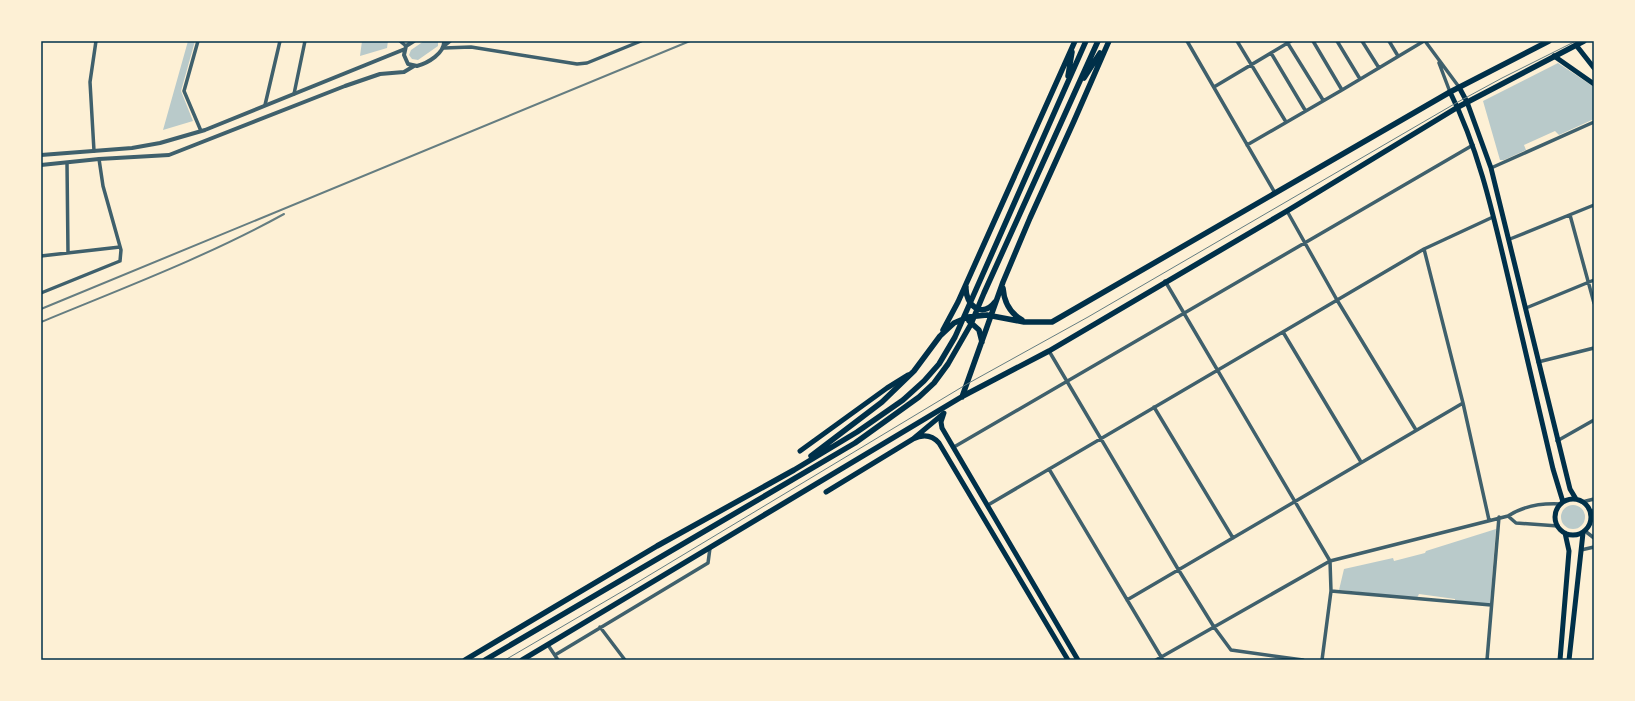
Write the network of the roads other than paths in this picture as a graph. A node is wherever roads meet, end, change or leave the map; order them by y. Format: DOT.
graph roads {
  1 [pos="96,41"];
  2 [pos="198,41"];
  3 [pos="280,41"];
  4 [pos="305,41"];
  5 [pos="400,41"];
  6 [pos="414,41"];
  7 [pos="450,41"];
  8 [pos="641,41"];
  9 [pos="1086,41"];
  10 [pos="1098,41"];
  11 [pos="1108,41"];
  12 [pos="1187,41"];
  13 [pos="1237,41"];
  14 [pos="1313,41"];
  15 [pos="1337,41"];
  16 [pos="1362,41"];
  17 [pos="1389,41"];
  18 [pos="1424,41"];
  19 [pos="1549,41"];
  20 [pos="1584,41"];
  21 [pos="1289,42"];
  22 [pos="444,44"];
  23 [pos="1074,44"];
  24 [pos="1576,45"];
  25 [pos="406,48"];
  26 [pos="1271,53"];
  27 [pos="1398,56"];
  28 [pos="1554,56"];
  29 [pos="1437,58"];
  30 [pos="1251,65"];
  31 [pos="414,66"];
  32 [pos="1379,68"];
  33 [pos="1594,68"];
  34 [pos="1360,79"];
  35 [pos="1068,83"];
  36 [pos="1594,84"];
  37 [pos="1459,86"];
  38 [pos="1214,87"];
  39 [pos="1076,90"];
  40 [pos="1342,90"];
  41 [pos="1450,92"];
  42 [pos="294,94"];
  43 [pos="1323,100"];
  44 [pos="1467,102"];
  45 [pos="265,105"];
  46 [pos="1458,107"];
  47 [pos="1305,110"];
  48 [pos="1286,122"];
  49 [pos="1594,122"];
  50 [pos="201,131"];
  51 [pos="1247,145"];
  52 [pos="1473,145"];
  53 [pos="94,151"];
  54 [pos="41,155"];
  55 [pos="99,159"];
  56 [pos="67,163"];
  57 [pos="41,165"];
  58 [pos="1491,168"];
  59 [pos="1274,193"];
  60 [pos="1594,204"];
  61 [pos="1287,211"];
  62 [pos="1570,215"];
  63 [pos="1493,217"];
  64 [pos="1510,239"];
  65 [pos="1305,242"];
  66 [pos="120,247"];
  67 [pos="1424,249"];
  68 [pos="68,253"];
  69 [pos="41,256"];
  70 [pos="1594,280"];
  71 [pos="1166,281"];
  72 [pos="1003,282"];
  73 [pos="1589,282"];
  74 [pos="966,285"];
  75 [pos="41,290"];
  76 [pos="41,293"];
  77 [pos="998,298"];
  78 [pos="1337,300"];
  79 [pos="1594,303"];
  80 [pos="1526,308"];
  81 [pos="1184,312"];
  82 [pos="992,315"];
  83 [pos="961,320"];
  84 [pos="1024,322"];
  85 [pos="1283,332"];
  86 [pos="940,336"];
  87 [pos="981,346"];
  88 [pos="1594,348"];
  89 [pos="1049,351"];
  90 [pos="1538,362"];
  91 [pos="1218,370"];
  92 [pos="914,371"];
  93 [pos="1066,382"];
  94 [pos="963,396"];
  95 [pos="1463,403"];
  96 [pos="1154,407"];
  97 [pos="944,413"];
  98 [pos="1594,420"];
  99 [pos="1416,430"];
  100 [pos="1101,438"];
  101 [pos="913,439"];
  102 [pos="1557,441"];
  103 [pos="954,447"];
  104 [pos="800,451"];
  105 [pos="1361,462"];
  106 [pos="1049,469"];
  107 [pos="794,470"];
  108 [pos="826,492"];
  109 [pos="1576,499"];
  110 [pos="1594,499"];
  111 [pos="1296,501"];
  112 [pos="1582,502"];
  113 [pos="1562,503"];
  114 [pos="988,505"];
  115 [pos="1592,515"];
  116 [pos="1508,516"];
  117 [pos="1499,518"];
  118 [pos="1489,520"];
  119 [pos="1558,526"];
  120 [pos="1584,532"];
  121 [pos="1564,533"];
  122 [pos="1233,538"];
  123 [pos="1594,538"];
  124 [pos="1594,547"];
  125 [pos="710,548"];
  126 [pos="1581,550"];
  127 [pos="1330,561"];
  128 [pos="1178,569"];
  129 [pos="1330,591"];
  130 [pos="1127,600"];
  131 [pos="1491,605"];
  132 [pos="600,627"];
  133 [pos="1214,627"];
  134 [pos="548,644"];
  135 [pos="555,655"];
  136 [pos="1162,658"];
  137 [pos="465,660"];
  138 [pos="485,660"];
  139 [pos="522,660"];
  140 [pos="558,660"];
  141 [pos="625,660"];
  142 [pos="1068,660"];
  143 [pos="1078,660"];
  144 [pos="1156,660"];
  145 [pos="1303,660"];
  146 [pos="1322,660"];
  147 [pos="1487,660"];
  148 [pos="1560,660"];
  149 [pos="1569,660"];
  1 -- 53 [label="street"];
  2 -- 50 [label="street"];
  3 -- 45 [label="street"];
  4 -- 42 [label="street"];
  5 -- 25 [label="street"];
  6 -- 25 [label="street"];
  7 -- 22 [label="street"];
  8 -- 22 [label="street"];
  9 -- 35 [label="highway"];
  10 -- 39 [label="highway"];
  11 -- 39 [label="highway"];
  11 -- 72 [label="highway"];
  12 -- 38 [label="street"];
  13 -- 30 [label="street"];
  14 -- 40 [label="street"];
  15 -- 34 [label="street"];
  16 -- 32 [label="street"];
  17 -- 27 [label="street"];
  18 -- 27 [label="street"];
  18 -- 29 [label="street"];
  19 -- 37 [label="highway"];
  20 -- 24 [label="highway"];
  21 -- 26 [label="street"];
  21 -- 43 [label="street"];
  22 -- 31 [label="street"];
  23 -- 35 [label="highway"];
  23 -- 74 [label="highway"];
  24 -- 28 [label="highway"];
  24 -- 33 [label="main road"];
  25 -- 31 [label="street"];
  25 -- 42 [label="street"];
  26 -- 30 [label="street"];
  26 -- 47 [label="street"];
  27 -- 32 [label="street"];
  28 -- 36 [label="main road"];
  28 -- 44 [label="highway"];
  29 -- 37 [label="street"];
  29 -- 41 [label="street"];
  30 -- 38 [label="street"];
  30 -- 48 [label="street"];
  31 -- 55 [label="street"];
  32 -- 34 [label="street"];
  34 -- 40 [label="street"];
  35 -- 107 [label="highway"];
  37 -- 41 [label="highway"];
  37 -- 44 [label="main road"];
  38 -- 51 [label="street"];
  39 -- 138 [label="highway"];
  40 -- 43 [label="street"];
  41 -- 46 [label="main road"];
  41 -- 59 [label="highway"];
  42 -- 45 [label="street"];
  43 -- 47 [label="street"];
  44 -- 46 [label="highway"];
  44 -- 58 [label="main road"];
  45 -- 50 [label="street"];
  46 -- 52 [label="main road"];
  46 -- 61 [label="highway"];
  47 -- 48 [label="street"];
  48 -- 51 [label="street"];
  49 -- 58 [label="street"];
  50 -- 53 [label="street"];
  51 -- 59 [label="street"];
  52 -- 63 [label="main road"];
  52 -- 65 [label="street"];
  53 -- 54 [label="street"];
  55 -- 56 [label="street"];
  55 -- 66 [label="street"];
  56 -- 57 [label="street"];
  56 -- 68 [label="street"];
  58 -- 64 [label="main road"];
  59 -- 84 [label="highway"];
  60 -- 62 [label="street"];
  61 -- 65 [label="street"];
  61 -- 71 [label="highway"];
  62 -- 64 [label="street"];
  62 -- 73 [label="street"];
  63 -- 67 [label="street"];
  63 -- 113 [label="main road"];
  64 -- 80 [label="main road"];
  65 -- 78 [label="street"];
  65 -- 81 [label="street"];
  66 -- 68 [label="street"];
  66 -- 76 [label="street"];
  67 -- 78 [label="street"];
  67 -- 95 [label="street"];
  68 -- 69 [label="street"];
  70 -- 73 [label="street"];
  71 -- 81 [label="street"];
  71 -- 89 [label="highway"];
  72 -- 77 [label="highway"];
  72 -- 84 [label="highway"];
  73 -- 79 [label="street"];
  73 -- 80 [label="street"];
  74 -- 77 [label="highway"];
  74 -- 86 [label="highway"];
  75 -- 76 [label="street"];
  77 -- 82 [label="highway"];
  78 -- 85 [label="street"];
  78 -- 99 [label="street"];
  80 -- 90 [label="main road"];
  81 -- 91 [label="street"];
  81 -- 93 [label="street"];
  82 -- 83 [label="highway"];
  82 -- 84 [label="highway"];
  82 -- 87 [label="highway"];
  83 -- 86 [label="highway"];
  83 -- 87 [label="highway"];
  85 -- 91 [label="street"];
  85 -- 105 [label="street"];
  86 -- 92 [label="highway"];
  87 -- 94 [label="highway"];
  88 -- 90 [label="street"];
  89 -- 93 [label="street"];
  89 -- 94 [label="highway"];
  90 -- 102 [label="main road"];
  91 -- 96 [label="street"];
  91 -- 111 [label="street"];
  92 -- 104 [label="main road"];
  92 -- 107 [label="highway"];
  93 -- 100 [label="street"];
  93 -- 103 [label="street"];
  94 -- 97 [label="highway"];
  94 -- 125 [label="highway"];
  95 -- 99 [label="street"];
  95 -- 118 [label="street"];
  96 -- 100 [label="street"];
  96 -- 122 [label="street"];
  97 -- 101 [label="main road"];
  97 -- 103 [label="main road"];
  98 -- 102 [label="street"];
  99 -- 105 [label="street"];
  100 -- 106 [label="street"];
  100 -- 128 [label="street"];
  101 -- 108 [label="main road"];
  101 -- 142 [label="main road"];
  102 -- 109 [label="main road"];
  103 -- 114 [label="main road"];
  105 -- 111 [label="street"];
  106 -- 114 [label="street"];
  106 -- 130 [label="street"];
  107 -- 137 [label="highway"];
  109 -- 112 [label="main road"];
  109 -- 113 [label="main road"];
  110 -- 112 [label="street"];
  111 -- 122 [label="street"];
  111 -- 127 [label="street"];
  112 -- 115 [label="main road"];
  113 -- 116 [label="street"];
  113 -- 119 [label="main road"];
  114 -- 143 [label="main road"];
  115 -- 120 [label="main road"];
  116 -- 117 [label="street"];
  116 -- 119 [label="street"];
  117 -- 118 [label="street"];
  117 -- 131 [label="street"];
  118 -- 127 [label="street"];
  119 -- 121 [label="main road"];
  120 -- 121 [label="main road"];
  120 -- 123 [label="street"];
  120 -- 126 [label="main road"];
  121 -- 148 [label="main road"];
  122 -- 128 [label="street"];
  124 -- 126 [label="street"];
  125 -- 132 [label="street"];
  125 -- 134 [label="highway"];
  126 -- 149 [label="main road"];
  127 -- 129 [label="street"];
  127 -- 133 [label="street"];
  128 -- 130 [label="street"];
  128 -- 133 [label="street"];
  129 -- 131 [label="street"];
  129 -- 146 [label="street"];
  130 -- 136 [label="street"];
  131 -- 147 [label="street"];
  132 -- 135 [label="street"];
  132 -- 141 [label="street"];
  133 -- 136 [label="street"];
  133 -- 145 [label="street"];
  134 -- 135 [label="street"];
  134 -- 139 [label="highway"];
  135 -- 140 [label="street"];
  136 -- 144 [label="street"];
}
